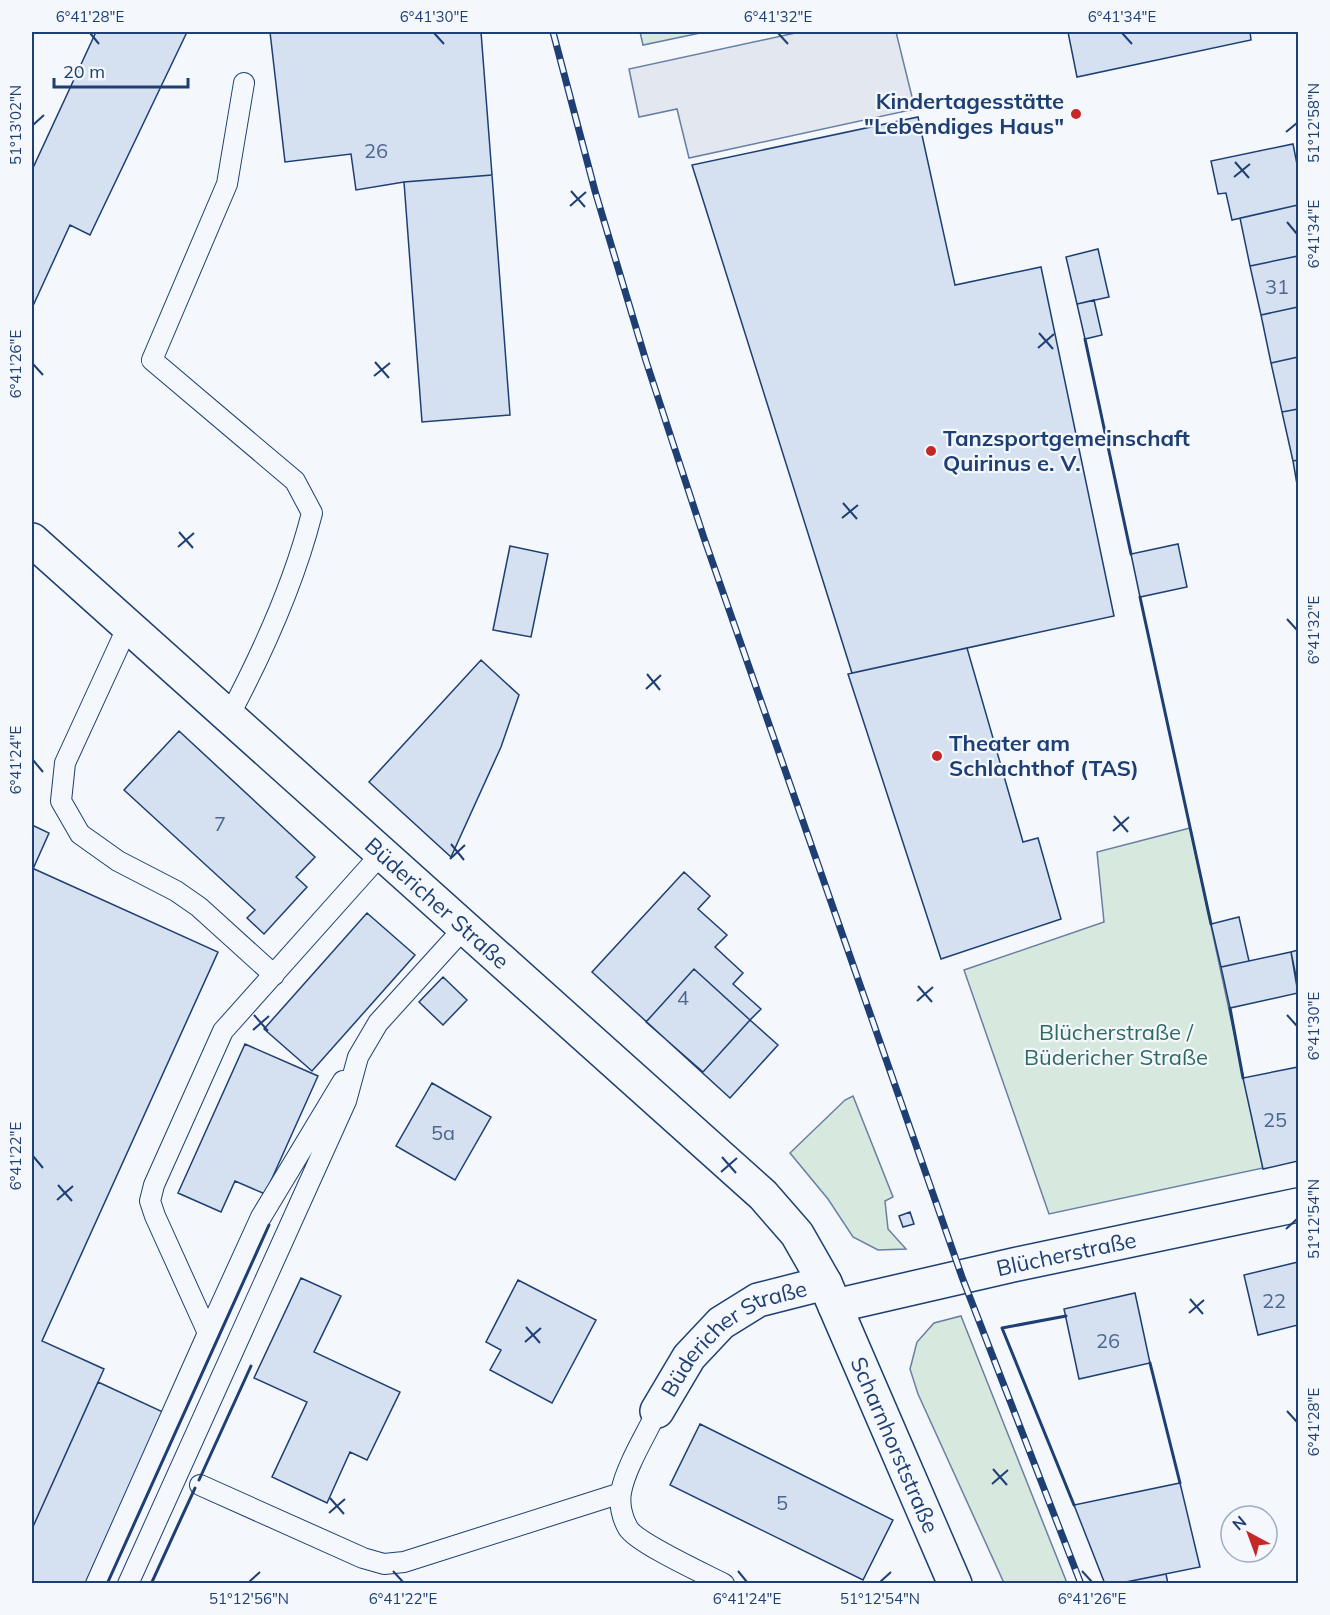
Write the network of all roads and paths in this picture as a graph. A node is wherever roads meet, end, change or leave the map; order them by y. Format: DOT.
graph roads {
  1 [pos="244,84"];
  2 [pos="32,540"];
  3 [pos="128,626"];
  4 [pos="229,716"];
  5 [pos="382,853"];
  6 [pos="465,927"];
  7 [pos="273,975"];
  8 [pos="358,1057"];
  9 [pos="1299,1205"];
  10 [pos="830,1294"];
  11 [pos="208,1333"];
  12 [pos="657,1411"];
  13 [pos="200,1485"];
  14 [pos="621,1493"];
  15 [pos="96,1584"];
  16 [pos="128,1584"];
  17 [pos="724,1584"];
  18 [pos="955,1584"];
  1 -- 4 [label="lane"];
  2 -- 3 [label="street, Büdericher Straße"];
  3 -- 4 [label="street, Büdericher Straße"];
  3 -- 7 [label="lane"];
  4 -- 5 [label="street, Büdericher Straße"];
  5 -- 6 [label="street, Büdericher Straße"];
  5 -- 7 [label="lane"];
  6 -- 8 [label="lane"];
  6 -- 10 [label="street, Büdericher Straße"];
  7 -- 11 [label="lane"];
  8 -- 11 [label="lane"];
  8 -- 16 [label="lane"];
  9 -- 10 [label="street, Blücherstraße"];
  10 -- 12 [label="street, Büdericher Straße"];
  10 -- 18 [label="street, Scharnhorststraße"];
  11 -- 15 [label="lane"];
  12 -- 14 [label="lane"];
  13 -- 14 [label="lane"];
  14 -- 17 [label="lane"];
}
